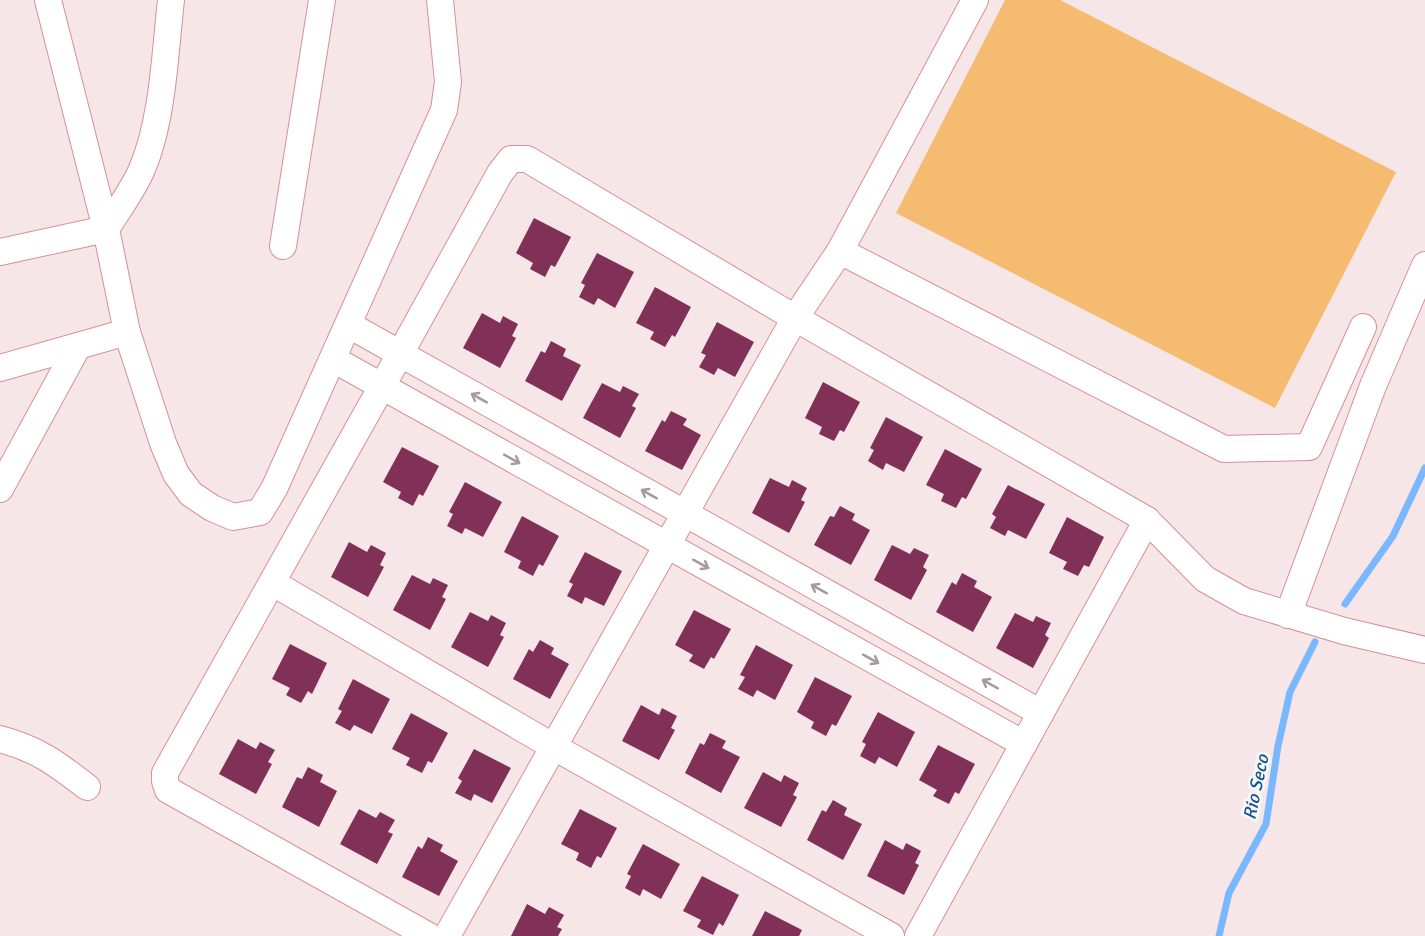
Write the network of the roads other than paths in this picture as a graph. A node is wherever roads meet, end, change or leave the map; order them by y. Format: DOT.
graph roads {
  1 [pos="48,0"];
  2 [pos="171,0"];
  3 [pos="322,0"];
  4 [pos="440,0"];
  5 [pos="975,0"];
  6 [pos="106,229"];
  7 [pos="283,246"];
  8 [pos="840,251"];
  9 [pos="0,252"];
  10 [pos="1425,265"];
  11 [pos="795,318"];
  12 [pos="349,325"];
  13 [pos="1363,327"];
  14 [pos="127,332"];
  15 [pos="78,346"];
  16 [pos="400,354"];
  17 [pos="333,359"];
  18 [pos="0,368"];
  19 [pos="382,386"];
  20 [pos="0,489"];
  21 [pos="685,514"];
  22 [pos="1147,520"];
  23 [pos="667,545"];
  24 [pos="273,583"];
  25 [pos="1299,618"];
  26 [pos="1425,650"];
  27 [pos="1041,713"];
  28 [pos="0,740"];
  29 [pos="1024,744"];
  30 [pos="554,747"];
  31 [pos="87,787"];
  32 [pos="429,936"];
  33 [pos="447,936"];
  34 [pos="891,936"];
  35 [pos="918,936"];
  1 -- 6 [label="street"];
  2 -- 6 [label="street"];
  3 -- 7 [label="street"];
  4 -- 12 [label="street"];
  5 -- 8 [label="street"];
  6 -- 9 [label="street"];
  6 -- 14 [label="street"];
  8 -- 11 [label="street"];
  8 -- 13 [label="street"];
  10 -- 25 [label="street"];
  11 -- 16 [label="street"];
  11 -- 21 [label="street"];
  11 -- 22 [label="street"];
  12 -- 16 [label="street"];
  12 -- 17 [label="street"];
  14 -- 15 [label="street"];
  14 -- 17 [label="street"];
  15 -- 18 [label="street"];
  15 -- 20 [label="street"];
  16 -- 19 [label="street"];
  21 -- 16 [label="street, one-way"];
  17 -- 19 [label="street"];
  19 -- 23 [label="street, one-way"];
  19 -- 24 [label="street"];
  21 -- 23 [label="street"];
  27 -- 21 [label="street, one-way"];
  22 -- 25 [label="street"];
  22 -- 27 [label="street"];
  23 -- 29 [label="street, one-way"];
  23 -- 30 [label="street"];
  24 -- 30 [label="street"];
  24 -- 32 [label="street"];
  25 -- 26 [label="street"];
  27 -- 29 [label="street"];
  28 -- 31 [label="street"];
  29 -- 35 [label="street"];
  30 -- 33 [label="street"];
  30 -- 34 [label="street"];
}
